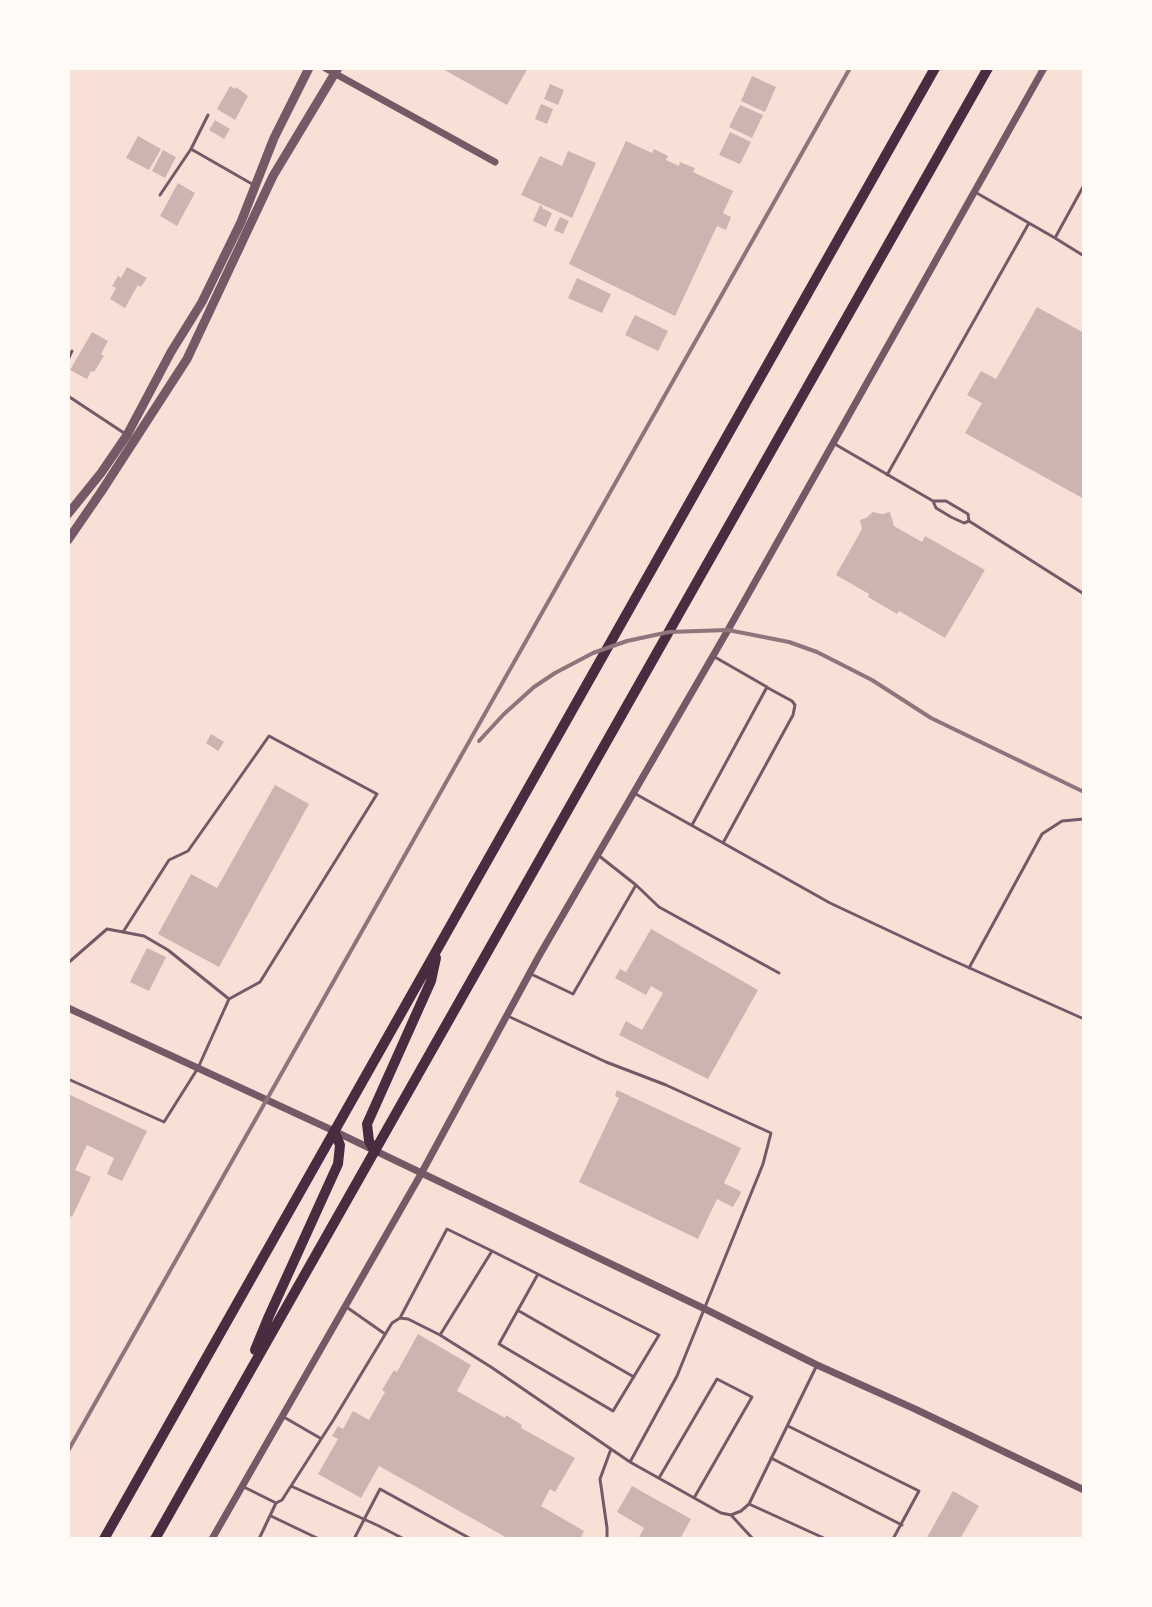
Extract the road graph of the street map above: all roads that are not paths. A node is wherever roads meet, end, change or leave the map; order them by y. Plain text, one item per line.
1 (309, 68) edge
2 (325, 68) edge
3 (935, 68) edge
4 (988, 68) edge
5 (1044, 68) edge
6 (336, 71) edge
7 (208, 115) dead end
8 (191, 149) junction
9 (495, 162) dead end
10 (1084, 185) edge
11 (255, 186) junction
12 (974, 191) junction
13 (265, 192) junction
14 (160, 195) dead end
15 (1029, 223) junction
16 (1055, 238) junction
17 (1084, 256) edge
18 (72, 351) dead end
19 (68, 360) edge
20 (68, 396) edge
21 (131, 437) junction
22 (833, 443) junction
23 (887, 475) junction
24 (933, 501) junction
25 (68, 514) edge
26 (969, 521) junction
27 (68, 540) edge
28 (1084, 594) edge
29 (713, 656) junction
30 (767, 687) junction
31 (634, 793) junction
32 (1084, 819) edge
33 (692, 825) junction
34 (723, 843) junction
35 (598, 855) junction
36 (636, 885) junction
37 (123, 932) junction
38 (437, 948) junction
39 (68, 963) edge
40 (969, 968) junction
41 (779, 973) dead end
42 (530, 974) junction
43 (229, 999) junction
44 (68, 1008) edge
45 (507, 1016) junction
46 (1084, 1019) edge
47 (198, 1068) junction
48 (68, 1079) edge
49 (334, 1131) junction
50 (375, 1152) junction
51 (421, 1174) junction
52 (492, 1251) junction
53 (538, 1274) junction
54 (345, 1306) junction
55 (705, 1309) junction
56 (518, 1310) junction
57 (400, 1318) junction
58 (385, 1334) junction
59 (440, 1335) junction
60 (817, 1365) junction
61 (634, 1377) junction
62 (244, 1380) junction
63 (282, 1416) junction
64 (787, 1426) junction
65 (321, 1439) junction
66 (611, 1449) junction
67 (771, 1458) junction
68 (630, 1462) junction
69 (659, 1478) junction
70 (242, 1486) junction
71 (291, 1486) junction
72 (1084, 1490) edge
73 (694, 1498) junction
74 (276, 1503) junction
75 (749, 1504) junction
76 (731, 1515) junction
77 (271, 1516) junction
78 (364, 1519) junction
79 (902, 1525) junction
80 (216, 1538) edge
81 (104, 1539) edge
82 (155, 1539) edge
83 (259, 1539) edge
84 (319, 1539) edge
85 (354, 1539) edge
86 (404, 1539) edge
87 (471, 1539) edge
88 (607, 1539) edge
89 (753, 1539) edge
90 (826, 1539) edge
91 (893, 1539) edge

1 - 11 street
2 - 6 street
3 - 38 main road
4 - 50 main road
5 - 12 street
6 - 9 street
6 - 13 street
7 - 8 lane
8 - 11 lane
8 - 14 lane
10 - 16 lane
11 - 13 lane
11 - 21 street
12 - 15 lane
12 - 22 street
13 - 21 street
15 - 16 lane
15 - 23 lane
16 - 17 lane
18 - 19 lane
20 - 21 lane
21 - 25 street
21 - 27 street
22 - 23 lane
22 - 29 street
23 - 24 lane
24 - 26 lane
24 - 26 lane
26 - 28 lane
29 - 30 lane
29 - 31 street
30 - 33 lane
30 - 34 lane
31 - 33 lane
31 - 35 street
32 - 40 lane
33 - 34 lane
34 - 40 lane
35 - 36 lane
35 - 42 street
36 - 41 lane
36 - 42 lane
37 - 39 lane
37 - 43 lane
37 - 43 lane
38 - 49 main road
38 - 50 main road
40 - 46 lane
42 - 45 street
43 - 47 lane
44 - 47 street
45 - 51 street
45 - 55 lane
47 - 48 lane
47 - 49 street
49 - 50 street
49 - 62 main road
49 - 81 main road
50 - 51 street
50 - 62 main road
51 - 54 street
51 - 55 street
52 - 53 lane
52 - 57 lane
52 - 59 lane
53 - 56 lane
53 - 61 lane
54 - 58 lane
54 - 63 street
55 - 60 street
55 - 68 lane
56 - 61 lane
56 - 61 lane
57 - 58 lane
57 - 59 lane
58 - 65 lane
59 - 66 lane
60 - 64 lane
60 - 72 street
62 - 82 main road
63 - 65 lane
63 - 70 street
64 - 67 lane
64 - 79 lane
65 - 71 lane
66 - 68 lane
66 - 88 lane
67 - 75 lane
67 - 79 lane
68 - 69 lane
69 - 73 lane
69 - 73 lane
70 - 74 lane
70 - 80 street
71 - 74 lane
71 - 78 lane
73 - 76 lane
74 - 77 lane
75 - 76 lane
75 - 90 lane
76 - 89 lane
77 - 83 lane
77 - 84 lane
78 - 85 lane
78 - 86 lane
78 - 87 lane
79 - 91 lane

